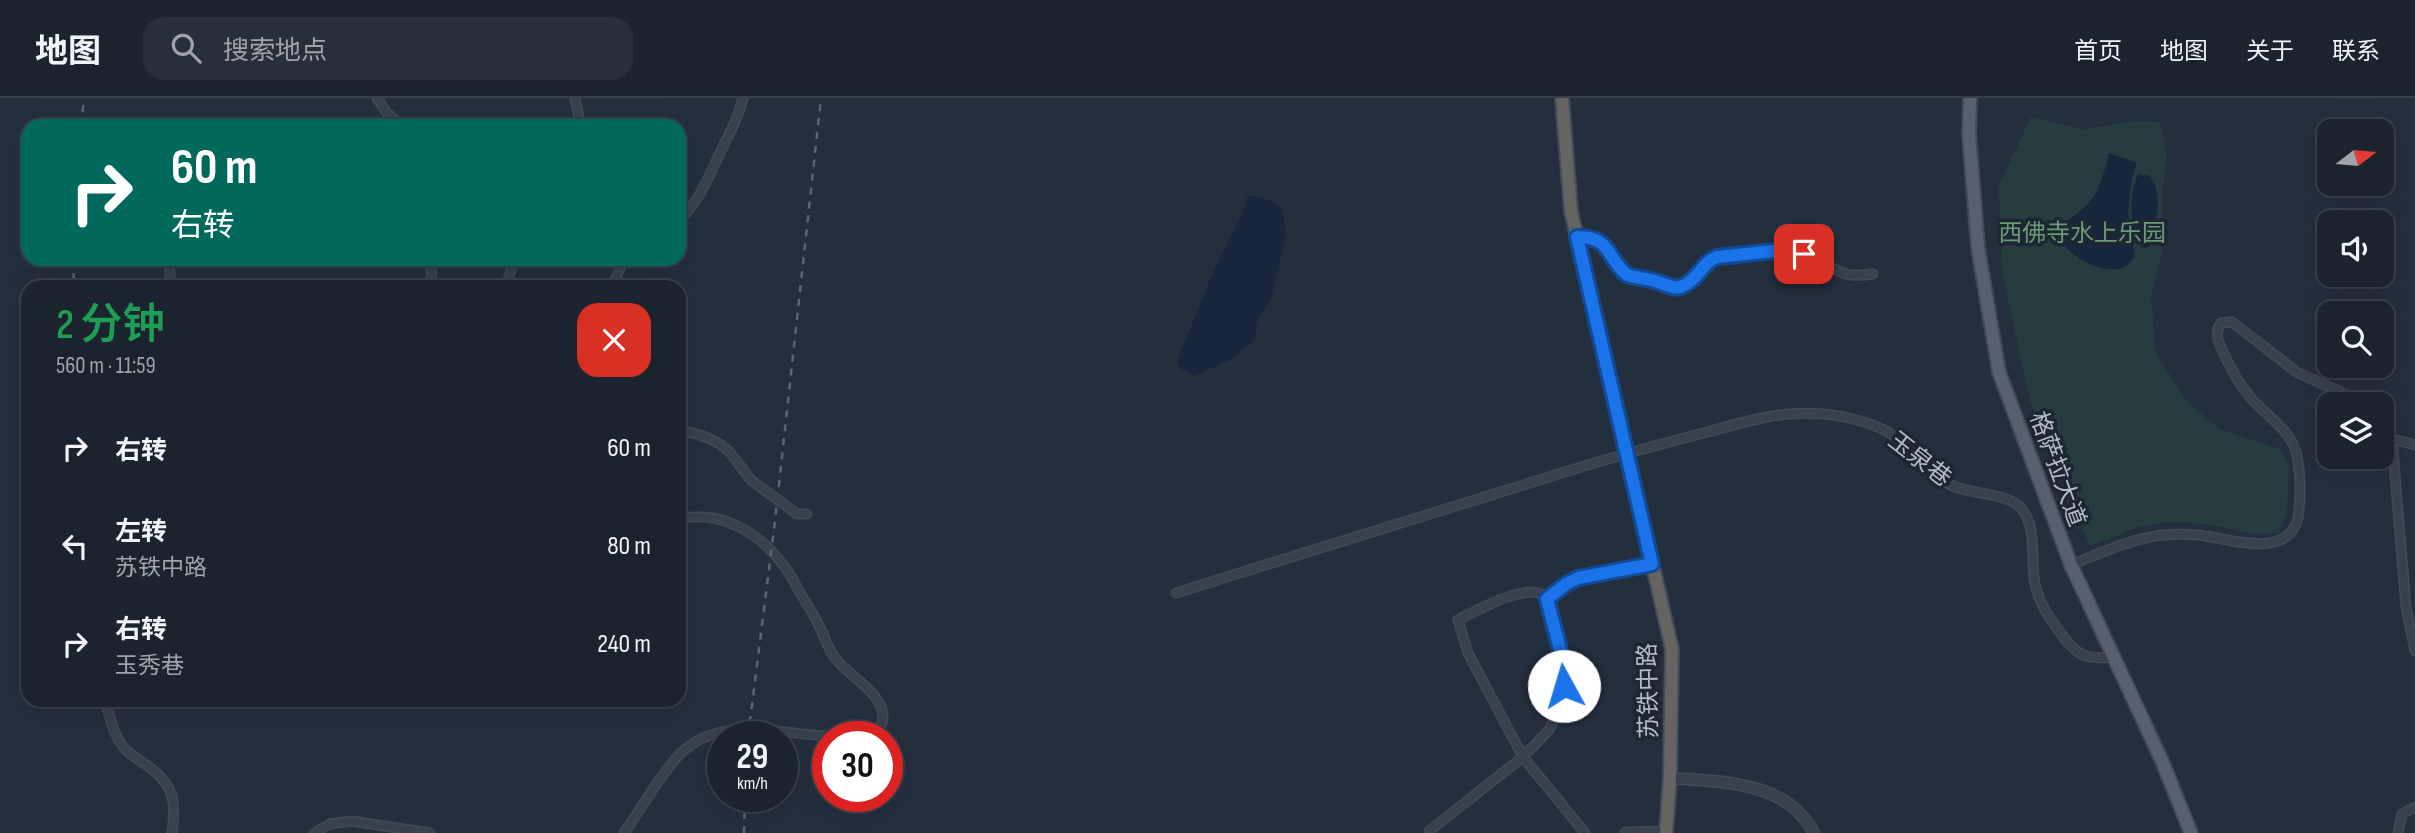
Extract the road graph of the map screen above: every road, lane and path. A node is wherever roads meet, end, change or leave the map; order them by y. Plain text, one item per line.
1 (377, 98) edge
2 (575, 98) edge
3 (743, 98) edge
4 (1562, 98) edge
5 (1970, 98) edge
6 (394, 119) edge
7 (580, 119) edge
8 (686, 211) edge
9 (1577, 237) junction
10 (1873, 274) dead end
11 (2341, 392) edge
12 (686, 433) edge
13 (2394, 440) edge
14 (2415, 445) edge
15 (1626, 453) junction
16 (2394, 457) edge
17 (807, 514) dead end
18 (686, 518) edge
19 (1652, 564) junction
20 (2071, 565) junction
21 (1175, 593) dead end
22 (1547, 599) junction
23 (2411, 607) edge
24 (2415, 650) edge
25 (2113, 657) junction
26 (106, 707) edge
27 (883, 721) edge
28 (812, 735) edge
29 (1523, 757) junction
30 (1670, 778) junction
31 (2415, 807) edge
32 (172, 833) edge
33 (314, 833) edge
34 (429, 833) edge
35 (624, 833) edge
36 (1431, 833) edge
37 (1585, 833) edge
38 (1626, 833) edge
39 (1666, 833) edge
40 (1814, 833) edge
41 (2191, 833) edge
42 (2398, 833) edge

1 - 6 street
2 - 7 street
3 - 8 street
4 - 9 highway, 苏铁中路
5 - 20 main road, 格萨拉大道
9 - 10 street
9 - 15 highway, 苏铁中路
11 - 20 street
12 - 17 street, bridge
13 - 14 street
15 - 19 highway, 苏铁中路
15 - 21 street, 玉泉巷
15 - 25 street, 玉泉巷
16 - 23 street
18 - 27 street
19 - 22 street
19 - 30 highway, 苏铁中路
20 - 25 main road, 格萨拉大道
22 - 29 street
22 - 29 street
23 - 24 street
25 - 41 main road, 格萨拉大道
26 - 32 street
28 - 35 street
29 - 36 street
29 - 37 street
30 - 39 highway, 苏铁中路
30 - 40 street
31 - 42 street
33 - 34 street
38 - 39 street

